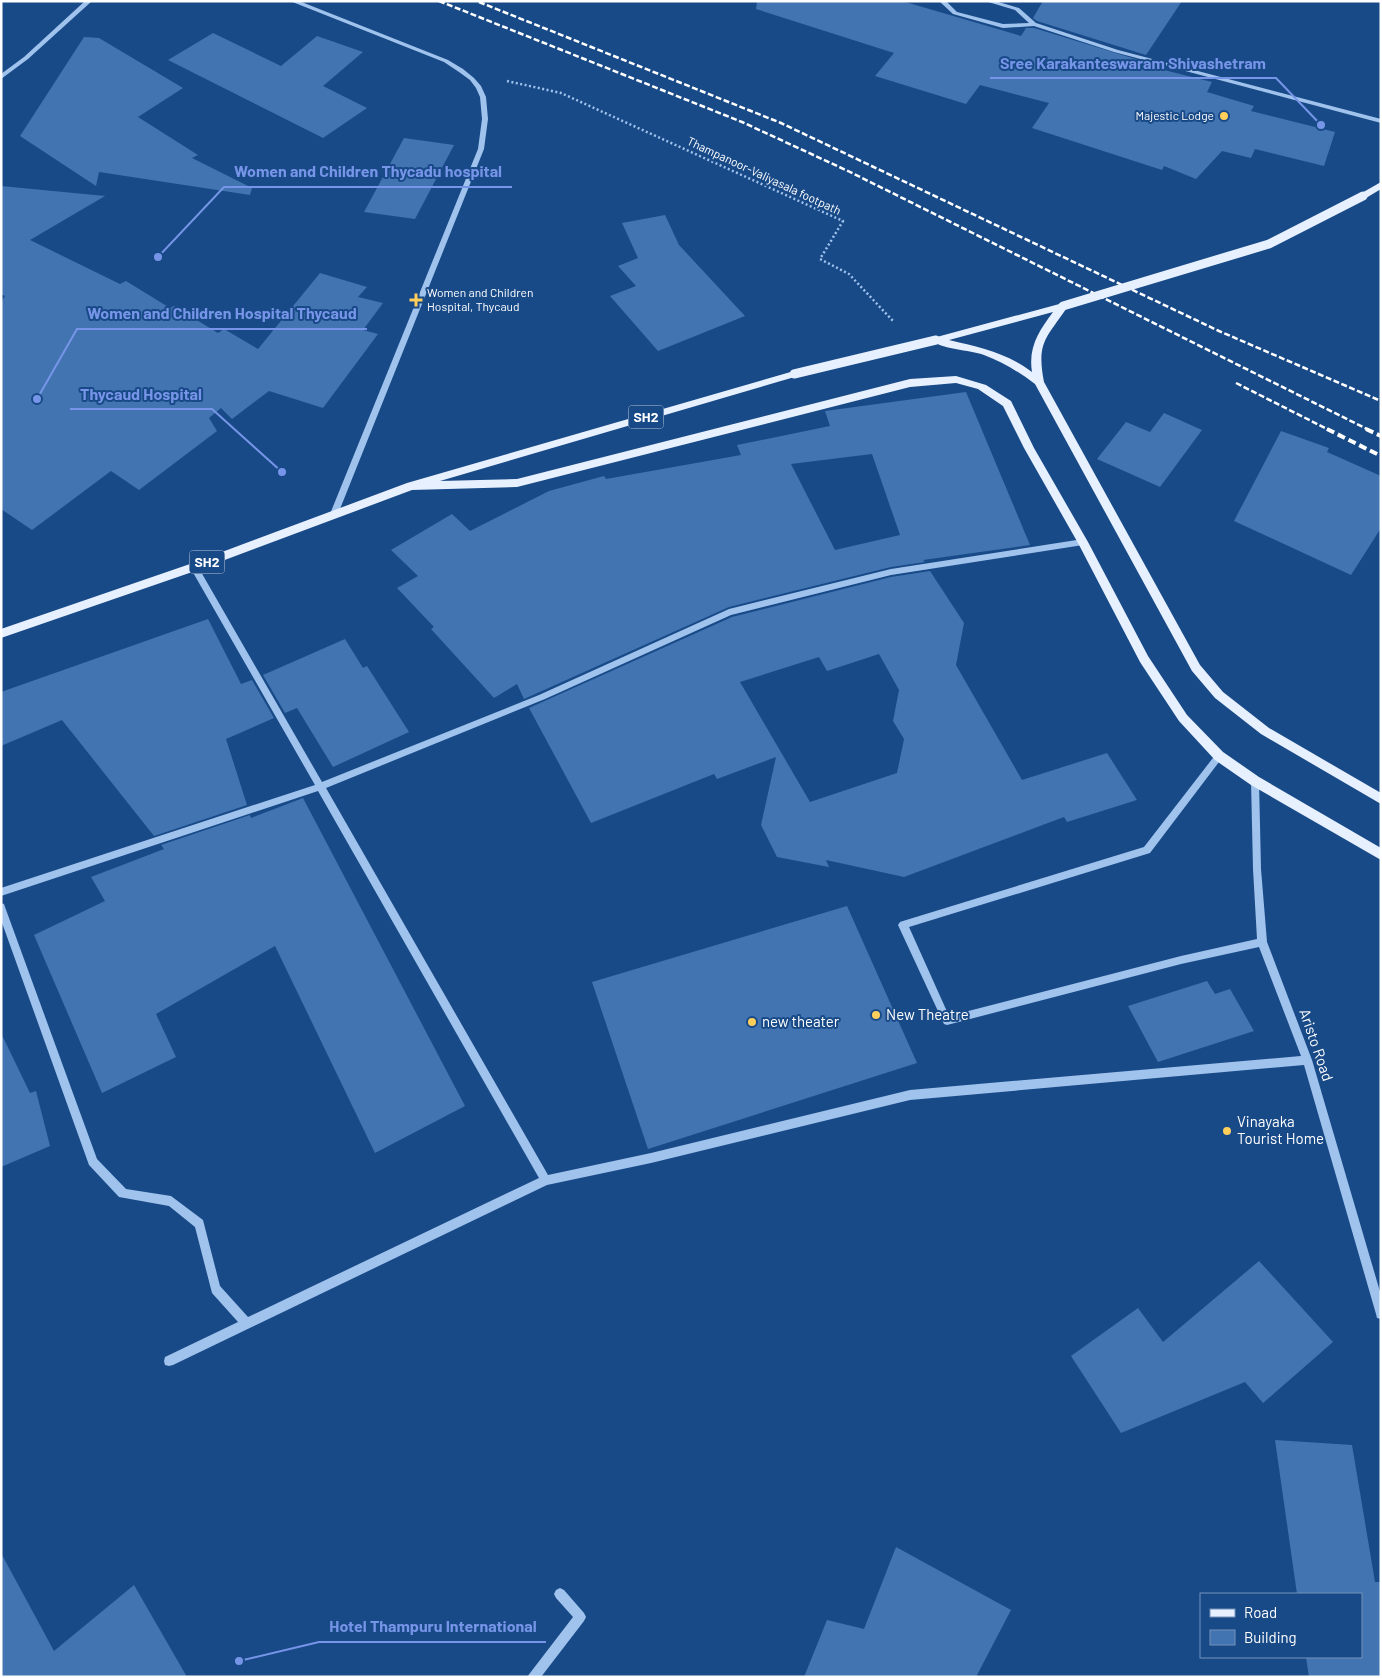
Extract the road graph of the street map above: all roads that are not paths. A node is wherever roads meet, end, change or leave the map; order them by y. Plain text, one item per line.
1 (88, 1) edge
2 (293, 1) edge
3 (942, 1) edge
4 (988, 1) edge
5 (1023, 1) edge
6 (1017, 9) junction
7 (1034, 24) junction
8 (1, 77) edge
9 (1381, 121) edge
10 (1381, 185) edge
11 (1063, 306) junction
12 (936, 340) junction
13 (1039, 382) junction
14 (411, 486) junction
15 (334, 514) junction
16 (1083, 542) junction
17 (194, 567) junction
18 (1, 634) edge
19 (1220, 756) junction
20 (1255, 781) junction
21 (320, 787) junction
22 (1381, 799) edge
23 (1381, 855) edge
24 (1, 892) edge
25 (1, 907) edge
26 (1262, 942) junction
27 (1307, 1060) junction
28 (546, 1180) junction
29 (1381, 1314) edge
30 (246, 1323) junction
31 (169, 1361) dead end
32 (560, 1594) dead end
33 (533, 1677) edge

1 - 8 street
2 - 15 street
3 - 7 street
4 - 6 street
5 - 6 street
6 - 7 street
7 - 9 street
10 - 11 main road, bridge
11 - 12 main road, SH2
11 - 13 main road
12 - 13 main road
12 - 14 main road, SH2, bridge
13 - 22 main road
14 - 15 main road, SH2
14 - 16 main road
15 - 17 main road, SH2
16 - 19 main road
16 - 21 street
17 - 18 main road, SH2
17 - 21 street
19 - 20 main road
19 - 26 street
20 - 23 main road
20 - 26 street, Aristo Road
21 - 24 street
21 - 28 street
25 - 30 street
26 - 27 street, Aristo Road
27 - 28 street
27 - 29 street, Aristo Road
28 - 30 street
30 - 31 street
32 - 33 street

